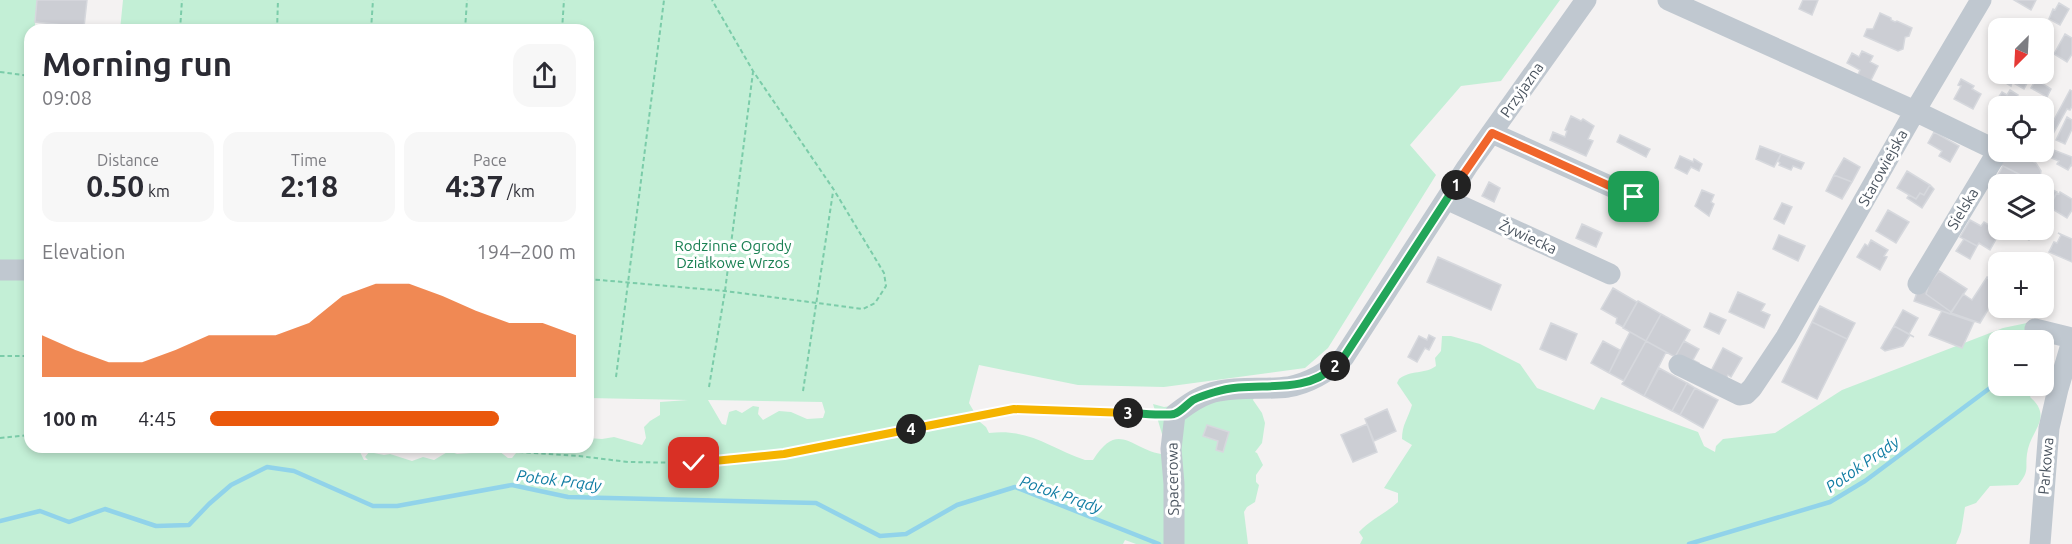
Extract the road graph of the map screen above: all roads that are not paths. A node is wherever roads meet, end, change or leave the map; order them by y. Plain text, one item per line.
1 (1586, 0) edge
2 (1668, 0) edge
3 (1981, 0) edge
4 (1915, 111) junction
5 (1492, 133) junction
6 (1634, 197) dead end
7 (1446, 199) junction
8 (0, 270) edge
9 (24, 270) edge
10 (1610, 274) dead end
11 (1918, 284) dead end
12 (2035, 328) dead end
13 (2072, 340) edge
14 (1679, 364) dead end
15 (1174, 414) joint
16 (1174, 544) edge
17 (2040, 544) edge

1 - 5 street, Przyjazna
2 - 4 street
3 - 4 street, Starowiejska
4 - 11 street, Sielska
4 - 14 street, Starowiejska
5 - 6 street
5 - 7 street, Przyjazna
7 - 10 street, Żywiecka
7 - 15 street, Przyjazna
8 - 9 street
12 - 13 street
13 - 17 street, Parkowa
15 - 16 street, Spacerowa

